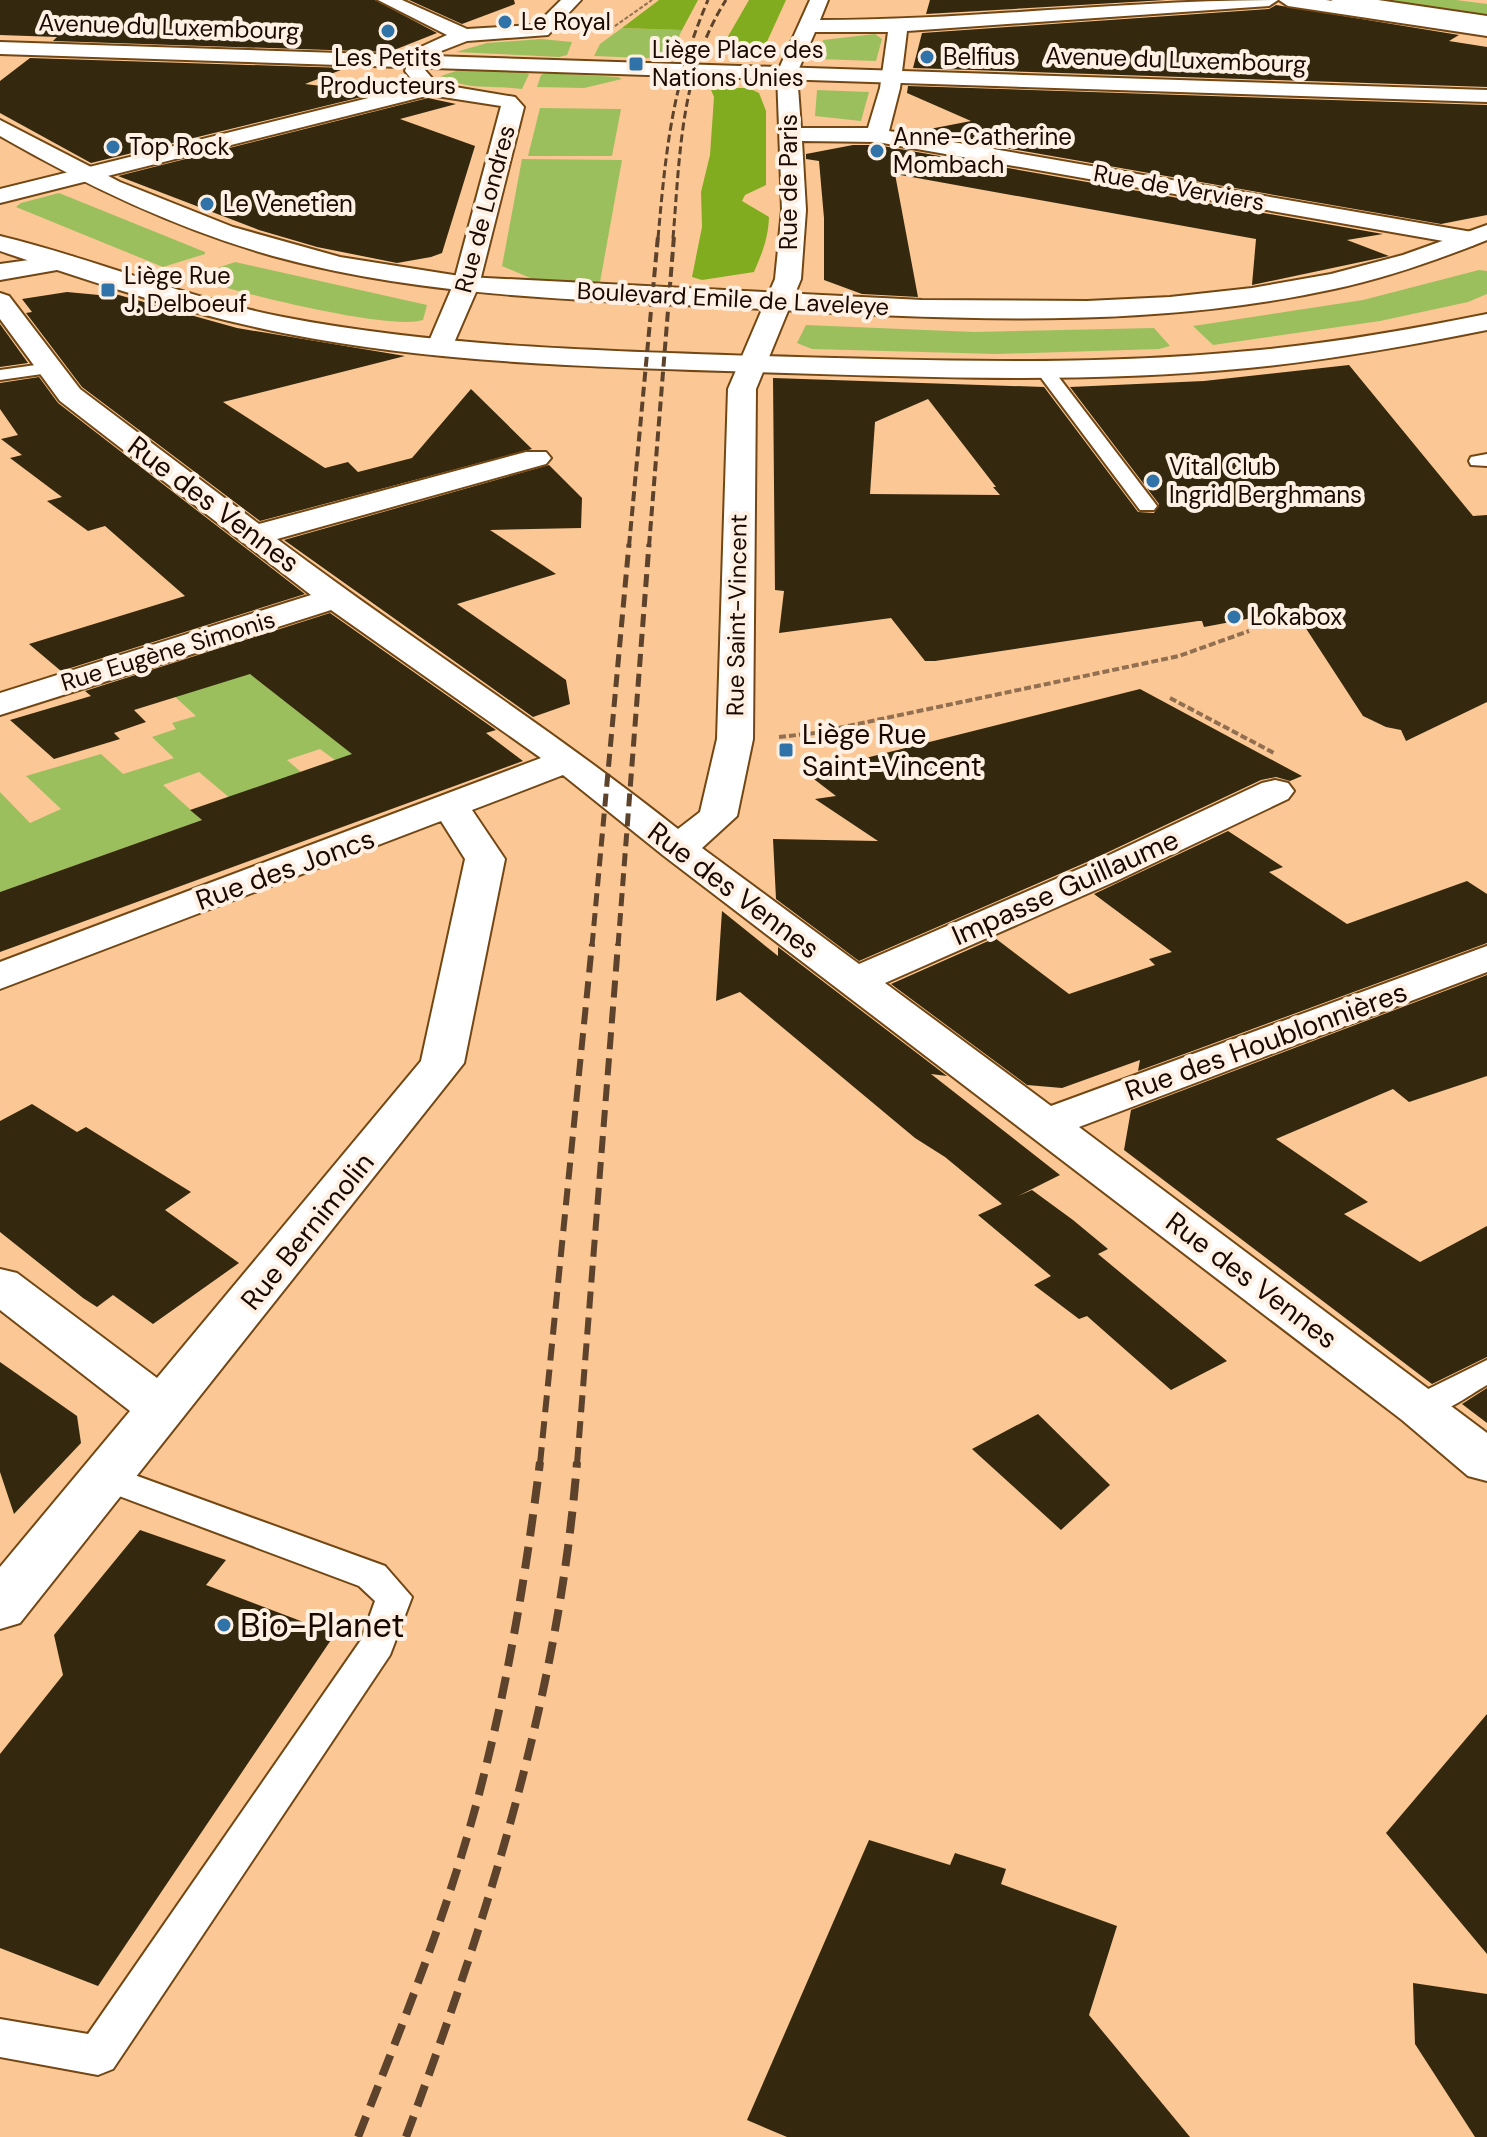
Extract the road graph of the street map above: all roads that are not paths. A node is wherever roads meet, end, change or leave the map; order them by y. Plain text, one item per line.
1 (387, 0) edge
2 (572, 0) edge
3 (819, 0) edge
4 (1269, 0) edge
5 (1288, 0) edge
6 (1340, 0) edge
7 (1203, 2) edge
8 (1487, 22) edge
9 (807, 26) junction
10 (894, 26) junction
11 (1487, 30) edge
12 (464, 35) junction
13 (0, 48) edge
14 (418, 61) junction
15 (787, 73) junction
16 (892, 76) junction
17 (430, 89) junction
18 (1487, 96) edge
19 (0, 127) edge
20 (791, 134) junction
21 (877, 135) junction
22 (86, 175) junction
23 (0, 196) edge
24 (1480, 236) edge
25 (0, 243) edge
26 (65, 262) junction
27 (0, 272) edge
28 (466, 285) junction
29 (0, 301) edge
30 (781, 302) junction
31 (1487, 322) edge
32 (440, 346) junction
33 (753, 363) junction
34 (50, 368) junction
35 (1045, 371) junction
36 (0, 375) edge
37 (536, 458) dead end
38 (1147, 506) dead end
39 (255, 535) junction
40 (335, 598) junction
41 (0, 704) edge
42 (568, 760) junction
43 (1275, 791) road end
44 (451, 807) junction
45 (678, 848) junction
46 (1487, 958) edge
47 (0, 976) edge
48 (854, 981) junction
49 (1045, 1124) junction
50 (0, 1285) edge
51 (1487, 1371) edge
52 (1420, 1407) junction
53 (163, 1410) junction
54 (1487, 1462) edge
55 (107, 1478) junction
56 (6, 1590) edge
57 (0, 2038) edge

1 - 12 street
2 - 12 street
3 - 9 street, Rue de Paris
4 - 7 street
5 - 11 street
6 - 8 street
7 - 10 street
9 - 10 street
9 - 15 street, Rue de Paris
10 - 16 street
12 - 14 street
13 - 14 street, Avenue du Luxembourg
14 - 15 street, Avenue du Luxembourg
14 - 17 street
15 - 16 street, Avenue du Luxembourg
15 - 20 street, Rue de Paris
16 - 18 street, Avenue du Luxembourg
16 - 21 street
17 - 22 street
17 - 28 street, Rue de Londres
19 - 22 street, Boulevard Emile de Laveleye
20 - 21 street, Rue de Verviers
20 - 30 street, Rue de Paris
21 - 24 street, Rue de Verviers
22 - 23 street
22 - 28 street, Boulevard Emile de Laveleye
24 - 30 street, Boulevard Emile de Laveleye
25 - 26 street
26 - 27 street
26 - 32 street
28 - 30 street, Boulevard Emile de Laveleye
28 - 32 street, Rue de Londres
29 - 34 street, Rue des Vennes
30 - 33 street, Rue de Paris
31 - 35 street
32 - 33 street
33 - 35 street
33 - 45 street, Rue Saint-Vincent
34 - 36 lane
34 - 39 street, Rue des Vennes
35 - 38 lane
37 - 39 street
39 - 40 street, Rue des Vennes
40 - 41 street, Rue Eugène Simonis
40 - 42 street, Rue des Vennes
42 - 44 street, Rue des Joncs
42 - 45 street, Rue des Vennes
43 - 48 street, Impasse Guillaume
44 - 47 street, Rue des Joncs
44 - 53 street, Rue Bernimolin
45 - 48 street, Rue des Vennes
46 - 49 street, Rue des Houblonnières
48 - 49 street, Rue des Vennes
49 - 52 street, Rue des Vennes
50 - 53 street
51 - 52 lane
52 - 54 street, Rue des Vennes
53 - 55 street, Rue Bernimolin
55 - 56 street, Rue Bernimolin
55 - 57 lane

